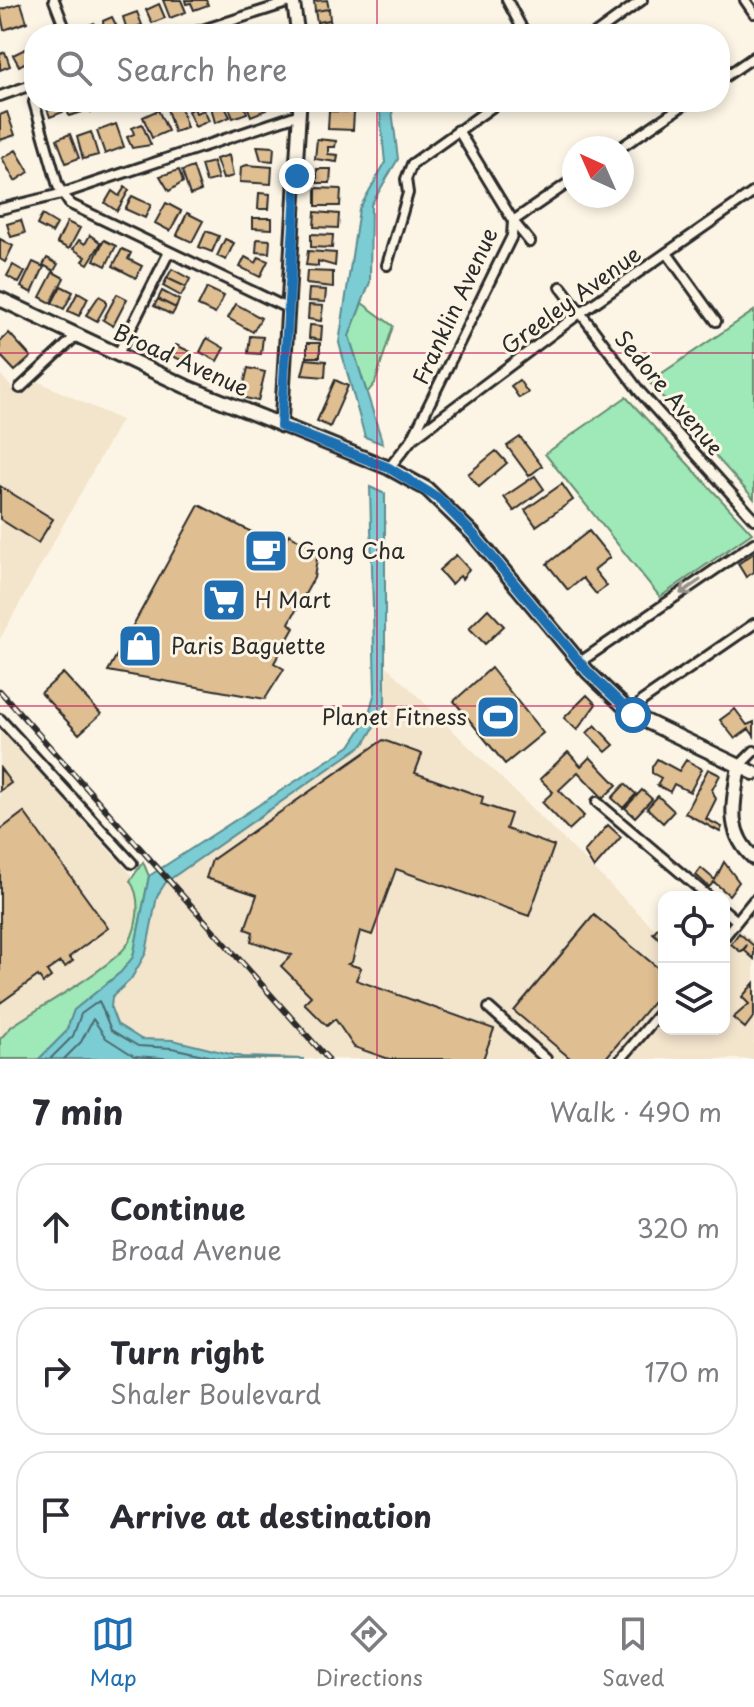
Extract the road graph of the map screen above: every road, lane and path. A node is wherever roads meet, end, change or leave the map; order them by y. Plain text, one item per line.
1 (54, 0) edge
2 (293, 0) edge
3 (507, 0) edge
4 (642, 0) edge
5 (745, 0) edge
6 (754, 13) edge
7 (63, 24) edge
8 (220, 24) edge
9 (297, 24) edge
10 (520, 24) edge
11 (609, 24) edge
12 (754, 57) edge
13 (730, 73) edge
14 (24, 87) edge
15 (0, 96) edge
16 (37, 112) edge
17 (289, 112) edge
18 (300, 112) edge
19 (484, 112) edge
20 (673, 112) edge
21 (458, 130) junction
22 (634, 139) edge
23 (562, 187) edge
24 (61, 194) junction
25 (753, 194) edge
26 (0, 209) edge
27 (513, 221) junction
28 (530, 242) dead end
29 (169, 252) junction
30 (667, 253) junction
31 (387, 265) dead end
32 (561, 287) dead end
33 (0, 299) edge
34 (287, 308) junction
35 (580, 313) junction
36 (716, 321) dead end
37 (76, 336) junction
38 (118, 354) junction
39 (20, 388) dead end
40 (281, 426) junction
41 (412, 439) junction
42 (389, 468) junction
43 (754, 519) edge
44 (754, 543) edge
45 (754, 624) edge
46 (580, 662) junction
47 (633, 715) junction
48 (0, 719) edge
49 (754, 751) edge
50 (739, 766) junction
51 (754, 773) edge
52 (597, 802) dead end
53 (754, 858) edge
54 (132, 863) dead end
55 (702, 891) edge
56 (754, 900) edge
57 (730, 915) edge
58 (737, 921) junction
59 (730, 930) edge
60 (489, 1008) dead end
61 (658, 1015) edge
62 (546, 1059) edge
63 (621, 1059) edge

1 - 7 street
2 - 8 street
2 - 9 street
3 - 10 street
4 - 11 street
5 - 6 street
12 - 13 street
14 - 15 street
16 - 24 street
17 - 24 street
18 - 34 street
19 - 21 street
20 - 22 street
21 - 27 street
21 - 31 street
23 - 27 street, Franklin Avenue
24 - 26 street
24 - 29 street
25 - 30 street, Greeley Avenue
27 - 28 street
27 - 41 street, Franklin Avenue
29 - 34 street
29 - 38 street
30 - 35 street, Greeley Avenue
30 - 36 street
32 - 35 street, Sedore Avenue
33 - 37 main road, Broad Avenue
34 - 40 street
35 - 41 street, Greeley Avenue
35 - 43 street, Sedore Avenue
37 - 38 main road, Broad Avenue
37 - 39 street
38 - 40 main road, Broad Avenue
40 - 42 main road, Broad Avenue
41 - 42 street, Franklin Avenue
42 - 46 main road, Broad Avenue
44 -> 46 street
45 - 47 street
46 - 47 main road, Broad Avenue
47 - 50 main road, Broad Avenue
48 - 54 street
49 - 50 street
50 - 51 main road, Broad Avenue
50 - 53 main road
52 - 55 street
56 - 58 street
57 - 58 street
58 - 59 street
60 - 62 street
61 - 63 street

